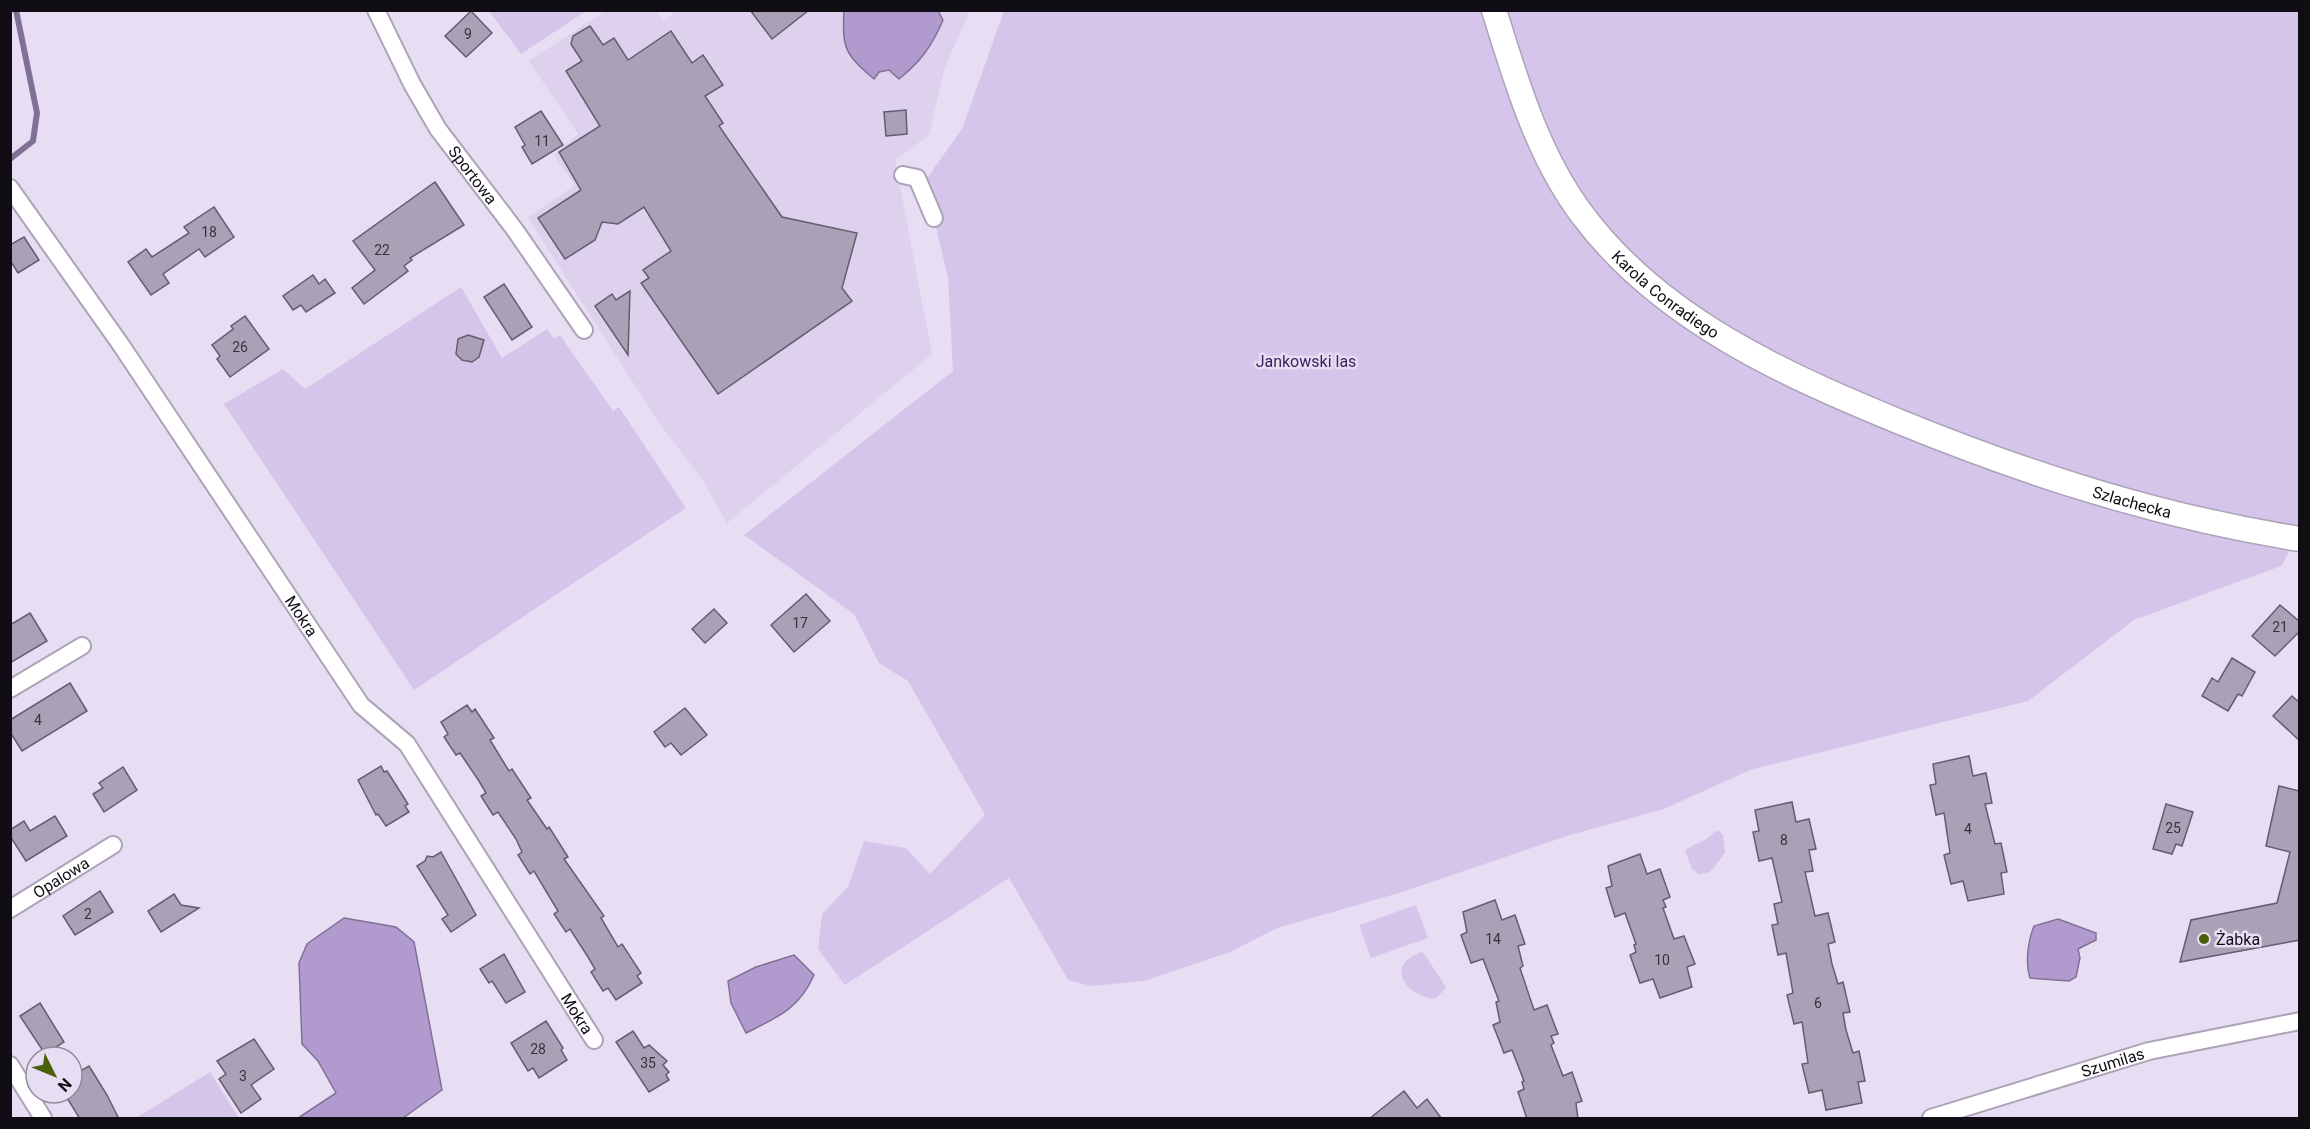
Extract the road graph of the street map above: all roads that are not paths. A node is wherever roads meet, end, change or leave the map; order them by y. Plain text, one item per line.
1 (376, 10) edge
2 (1494, 10) edge
3 (903, 175) dead end
4 (10, 188) edge
5 (934, 218) dead end
6 (584, 330) dead end
7 (1967, 450) joint
8 (2300, 539) edge
9 (82, 646) dead end
10 (10, 689) edge
11 (113, 845) dead end
12 (10, 909) edge
13 (2300, 1021) edge
14 (594, 1040) dead end
15 (10, 1065) edge
16 (43, 1119) edge
17 (1931, 1119) edge

1 - 6 street, Sportowa
2 - 7 street, Karola Conradiego
3 - 5 street
4 - 14 street, Mokra
7 - 8 street, Szlachecka
9 - 10 street
11 - 12 street, Opalowa
13 - 17 street, Szumilas
15 - 16 street

